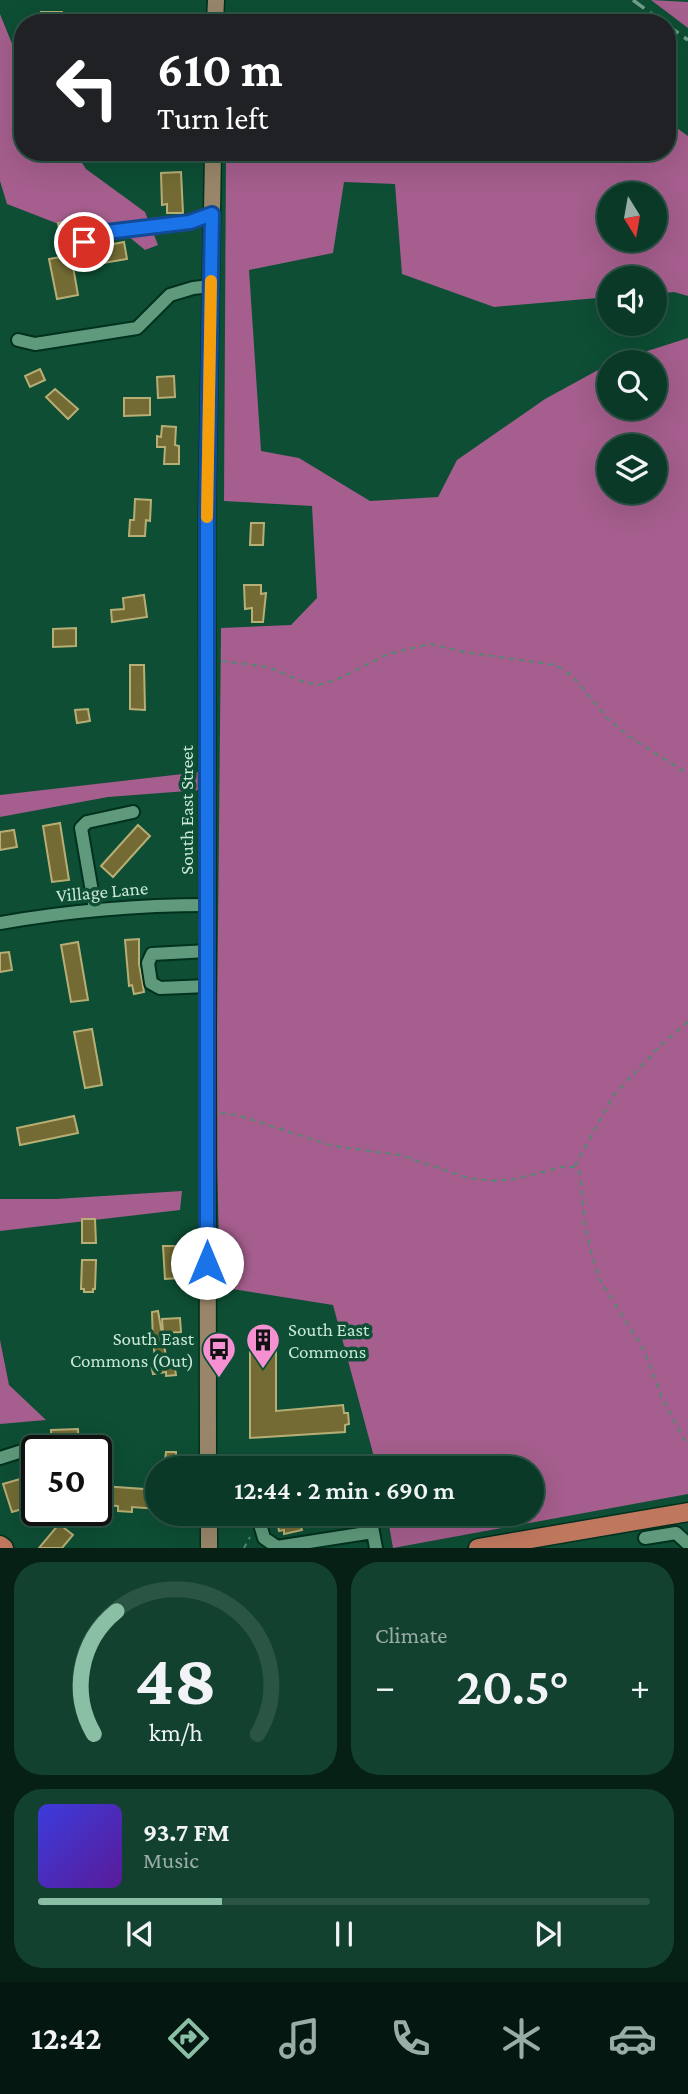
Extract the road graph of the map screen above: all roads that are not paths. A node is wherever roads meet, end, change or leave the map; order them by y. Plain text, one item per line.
1 (213, 161) edge
2 (212, 214) junction
3 (84, 242) dead end
4 (211, 286) junction
5 (18, 340) dead end
6 (133, 812) dead end
7 (208, 905) junction
8 (94, 909) junction
9 (0, 923) edge
10 (208, 951) junction
11 (208, 986) junction
12 (21, 1451) edge
13 (208, 1456) edge
14 (0, 1458) edge
15 (688, 1512) edge
16 (640, 1520) junction
17 (209, 1526) edge
18 (260, 1526) edge
19 (372, 1526) edge
20 (373, 1532) junction
21 (646, 1543) edge
22 (688, 1544) edge
23 (209, 1548) edge
24 (376, 1548) edge
25 (478, 1548) edge

1 - 2 main road, South East Street
2 - 3 lane
2 - 4 main road, South East Street
4 - 5 lane
4 - 7 main road, South East Street
6 - 8 lane
7 - 8 lane, Village Lane
7 - 10 main road, South East Street
8 - 9 lane, Village Lane
10 - 11 main road, South East Street
10 - 11 lane
11 - 13 main road, South East Street
12 - 14 lane
15 - 16 highway
16 - 21 lane
16 - 25 highway
17 - 23 main road
18 - 20 lane
19 - 20 lane
20 - 24 lane
21 - 22 lane

